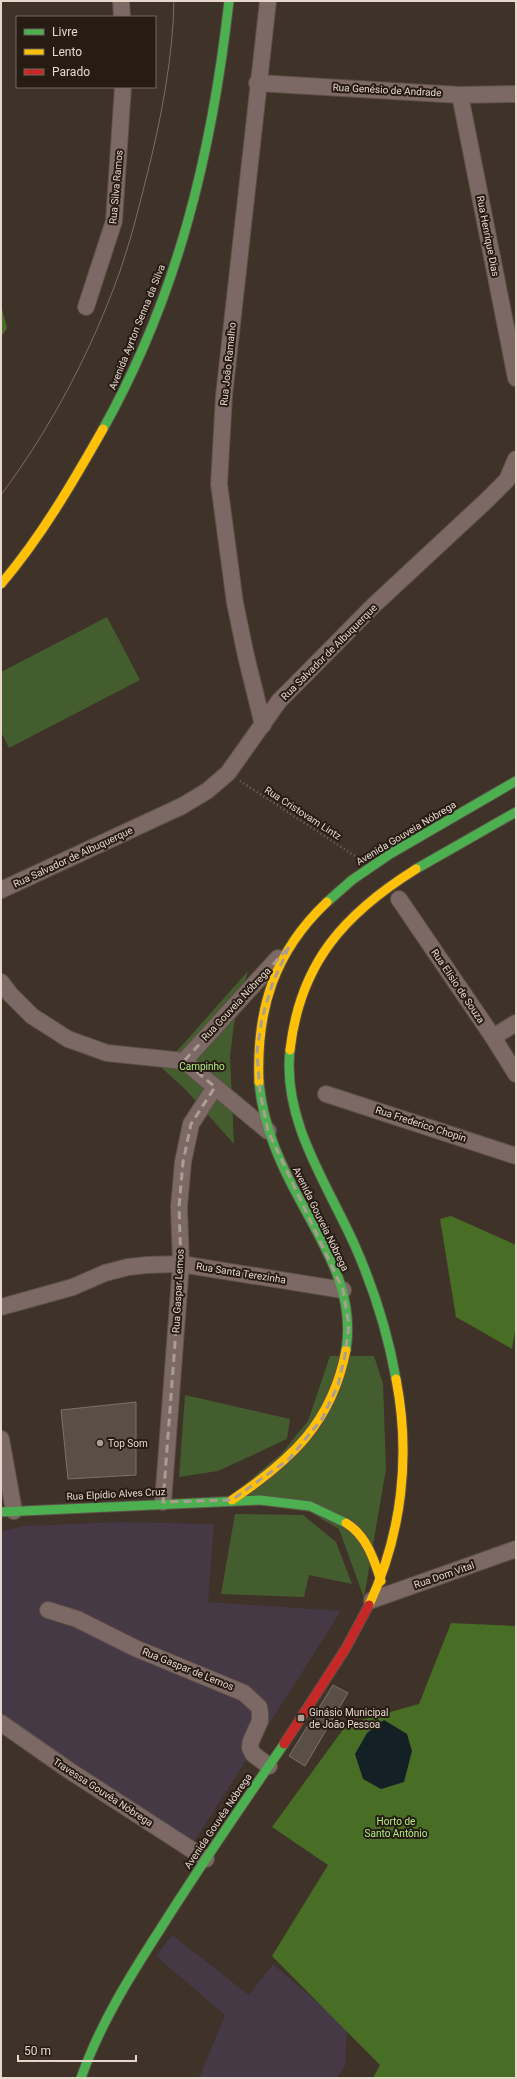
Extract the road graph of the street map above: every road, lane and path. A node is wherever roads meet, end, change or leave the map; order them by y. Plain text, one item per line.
1 (121, 1) edge
2 (229, 1) edge
3 (268, 1) edge
4 (122, 16) edge
5 (257, 83) junction
6 (123, 88) edge
7 (516, 94) edge
8 (460, 95) junction
9 (86, 307) dead end
10 (516, 378) edge
11 (516, 458) edge
12 (1, 584) edge
13 (263, 725) junction
14 (228, 773) junction
15 (516, 781) edge
16 (516, 812) edge
17 (369, 866) junction
18 (1, 890) edge
19 (399, 899) dead end
20 (289, 947) junction
21 (1, 982) edge
22 (516, 1023) edge
23 (493, 1037) junction
24 (184, 1061) junction
25 (516, 1074) edge
26 (215, 1087) junction
27 (326, 1094) dead end
28 (268, 1131) junction
29 (516, 1156) edge
30 (182, 1264) junction
31 (343, 1290) junction
32 (1, 1308) edge
33 (1, 1439) edge
34 (232, 1500) junction
35 (163, 1502) junction
36 (7, 1512) edge
37 (516, 1549) edge
38 (381, 1580) junction
39 (372, 1600) junction
40 (48, 1610) dead end
41 (1, 1724) edge
42 (269, 1766) junction
43 (206, 1859) junction
44 (81, 2078) edge

1 - 4 street
2 - 12 street, Avenida Ayrton Senna da Silva
3 - 5 street, Rua João Ramalho
5 - 8 street, Rua Genésio de Andrade
5 - 13 street, Rua João Ramalho
6 - 9 street, Rua Silva Ramos
7 - 8 street, Rua Genésio de Andrade
8 - 10 street, Rua Henrique Dias
11 - 13 street, Rua Salvador de Albuquerque
13 - 14 street, Rua Salvador de Albuquerque
14 - 17 path, Rua Cristovam Lintz
14 - 18 street, Rua Salvador de Albuquerque
15 - 17 street, Avenida Gouveia Nóbrega
16 - 38 street, Avenida Gouveia Nóbrega
17 - 20 street, Avenida Gouveia Nóbrega
19 - 23 street, Rua Elísio de Souza
20 - 24 street, Rua Gouveia Nóbrega
20 - 28 street, Avenida Gouveia Nóbrega
21 - 24 street
22 - 23 street
23 - 25 street, Rua Elísio de Souza
24 - 26 street
26 - 28 street
26 - 30 street, Rua Gaspar Lemos
27 - 29 street, Rua Frederico Chopin
28 - 31 street, Avenida Gouveia Nóbrega
30 - 31 street, Rua Santa Terezinha
30 - 32 street, Rua Santa Terezinha
30 - 35 street, Rua Gaspar Lemos
31 - 34 street, Avenida Gouveia Nóbrega
33 - 36 street
34 - 35 street, Rua Elpídio Alves Cruz
34 - 38 street
35 - 36 street, Rua Elpídio Alves Cruz
37 - 39 street, Rua Dom Vital
38 - 39 street, Avenida Gouvêa Nóbrega
39 - 42 street, Avenida Gouvêa Nóbrega
40 - 42 street, Rua Gaspar de Lemos
41 - 43 street, Travessa Gouvêa Nóbrega
42 - 43 street, Avenida Gouvêa Nóbrega
43 - 44 street, Avenida Gouvêa Nóbrega

